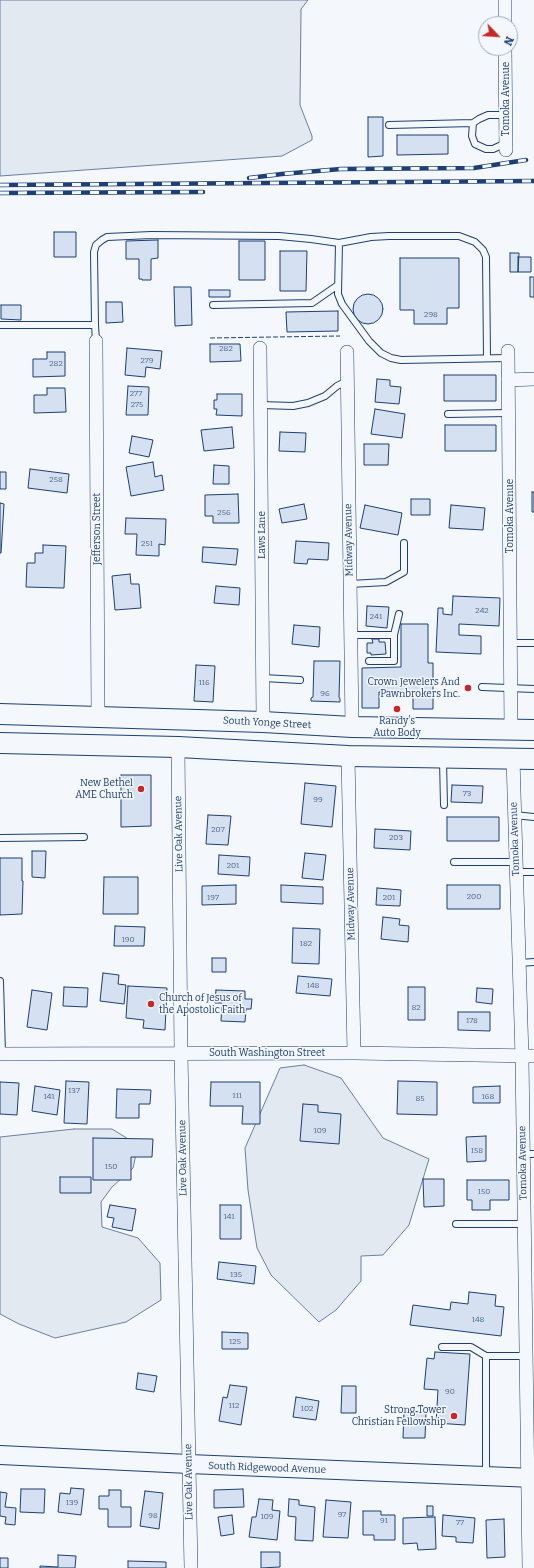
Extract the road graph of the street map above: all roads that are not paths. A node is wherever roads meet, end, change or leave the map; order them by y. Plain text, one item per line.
1 (505, 0) edge
2 (505, 16) edge
3 (505, 56) edge
4 (506, 116) junction
5 (473, 123) junction
6 (389, 125) dead end
7 (506, 146) joint
8 (339, 243) junction
9 (338, 285) junction
10 (213, 305) dead end
11 (0, 325) edge
12 (96, 325) junction
13 (96, 341) joint
14 (260, 348) dead end
15 (347, 352) dead end
16 (508, 355) joint
17 (487, 358) junction
18 (534, 379) edge
19 (508, 380) junction
20 (347, 381) junction
21 (261, 405) junction
22 (448, 414) dead end
23 (509, 414) junction
24 (404, 543) dead end
25 (350, 584) junction
26 (399, 614) dead end
27 (350, 635) junction
28 (394, 635) junction
29 (510, 643) junction
30 (534, 643) edge
31 (369, 661) dead end
32 (263, 678) junction
33 (300, 680) dead end
34 (482, 687) dead end
35 (511, 688) junction
36 (534, 689) edge
37 (0, 714) edge
38 (98, 718) junction
39 (263, 722) junction
40 (352, 727) junction
41 (511, 730) junction
42 (534, 730) edge
43 (0, 743) edge
44 (178, 748) junction
45 (348, 756) junction
46 (390, 756) junction
47 (443, 757) junction
48 (512, 759) junction
49 (534, 759) edge
50 (444, 804) dead end
51 (514, 815) junction
52 (534, 817) edge
53 (84, 837) dead end
54 (0, 838) edge
55 (454, 862) dead end
56 (516, 867) junction
57 (534, 872) edge
58 (534, 962) edge
59 (519, 963) junction
60 (0, 981) edge
61 (181, 1053) junction
62 (354, 1053) junction
63 (1, 1054) edge
64 (528, 1056) edge
65 (529, 1154) edge
66 (456, 1224) dead end
67 (524, 1224) junction
68 (442, 1347) dead end
69 (486, 1356) junction
70 (526, 1356) junction
71 (0, 1455) edge
72 (188, 1464) junction
73 (486, 1476) junction
74 (531, 1478) edge
75 (191, 1568) edge
76 (528, 1568) edge

1 - 2 street
3 - 4 street, Tomoka Avenue
4 - 5 lane
4 - 7 street, Tomoka Avenue
5 - 6 lane
5 - 7 lane
8 - 9 lane
8 - 12 lane
8 - 17 lane
9 - 10 lane
9 - 17 lane
11 - 12 lane
12 - 13 lane
13 - 38 street, Jefferson Street
14 - 21 street, Laws Lane
15 - 20 street, Midway Avenue
16 - 17 lane
16 - 19 street, Tomoka Avenue
18 - 19 street
19 - 23 street, Tomoka Avenue
20 - 21 lane
20 - 25 street, Midway Avenue
21 - 32 street, Laws Lane
22 - 23 lane
23 - 29 street, Tomoka Avenue
24 - 25 lane
25 - 27 street, Midway Avenue
26 - 28 lane
27 - 28 lane
27 - 40 street, Midway Avenue
28 - 31 lane
29 - 30 lane
29 - 35 street, Tomoka Avenue
32 - 33 lane
32 - 39 street, Laws Lane
34 - 35 lane
35 - 36 lane
35 - 41 street, Tomoka Avenue
37 - 38 main road, South Yonge Street
38 - 39 main road, South Yonge Street
39 - 40 main road, South Yonge Street
40 - 41 main road, South Yonge Street
41 - 42 main road, South Yonge Street
41 - 46 main road
43 - 44 main road
44 - 45 main road
44 - 61 street, Live Oak Avenue
45 - 46 main road
45 - 62 street, Midway Avenue
46 - 47 main road
47 - 48 main road
47 - 50 lane
48 - 49 main road
48 - 51 street, Tomoka Avenue
51 - 52 lane
51 - 56 street, Tomoka Avenue
53 - 54 lane
55 - 56 lane
56 - 57 lane
56 - 59 street, Tomoka Avenue
58 - 59 lane
59 - 64 street, Tomoka Avenue
60 - 63 lane
61 - 62 street, South Washington Street
61 - 63 street, South Washington Street
61 - 72 street, Live Oak Avenue
62 - 64 street, South Washington Street
64 - 65 street, Tomoka Avenue
65 - 67 street, Tomoka Avenue
66 - 67 lane
67 - 70 street, Tomoka Avenue
68 - 69 lane
69 - 70 lane
69 - 73 lane
70 - 74 street, Tomoka Avenue
71 - 72 street, South Ridgewood Avenue
72 - 73 street, South Ridgewood Avenue
72 - 75 street, Live Oak Avenue
73 - 74 street, South Ridgewood Avenue
74 - 76 street, Tomoka Avenue

